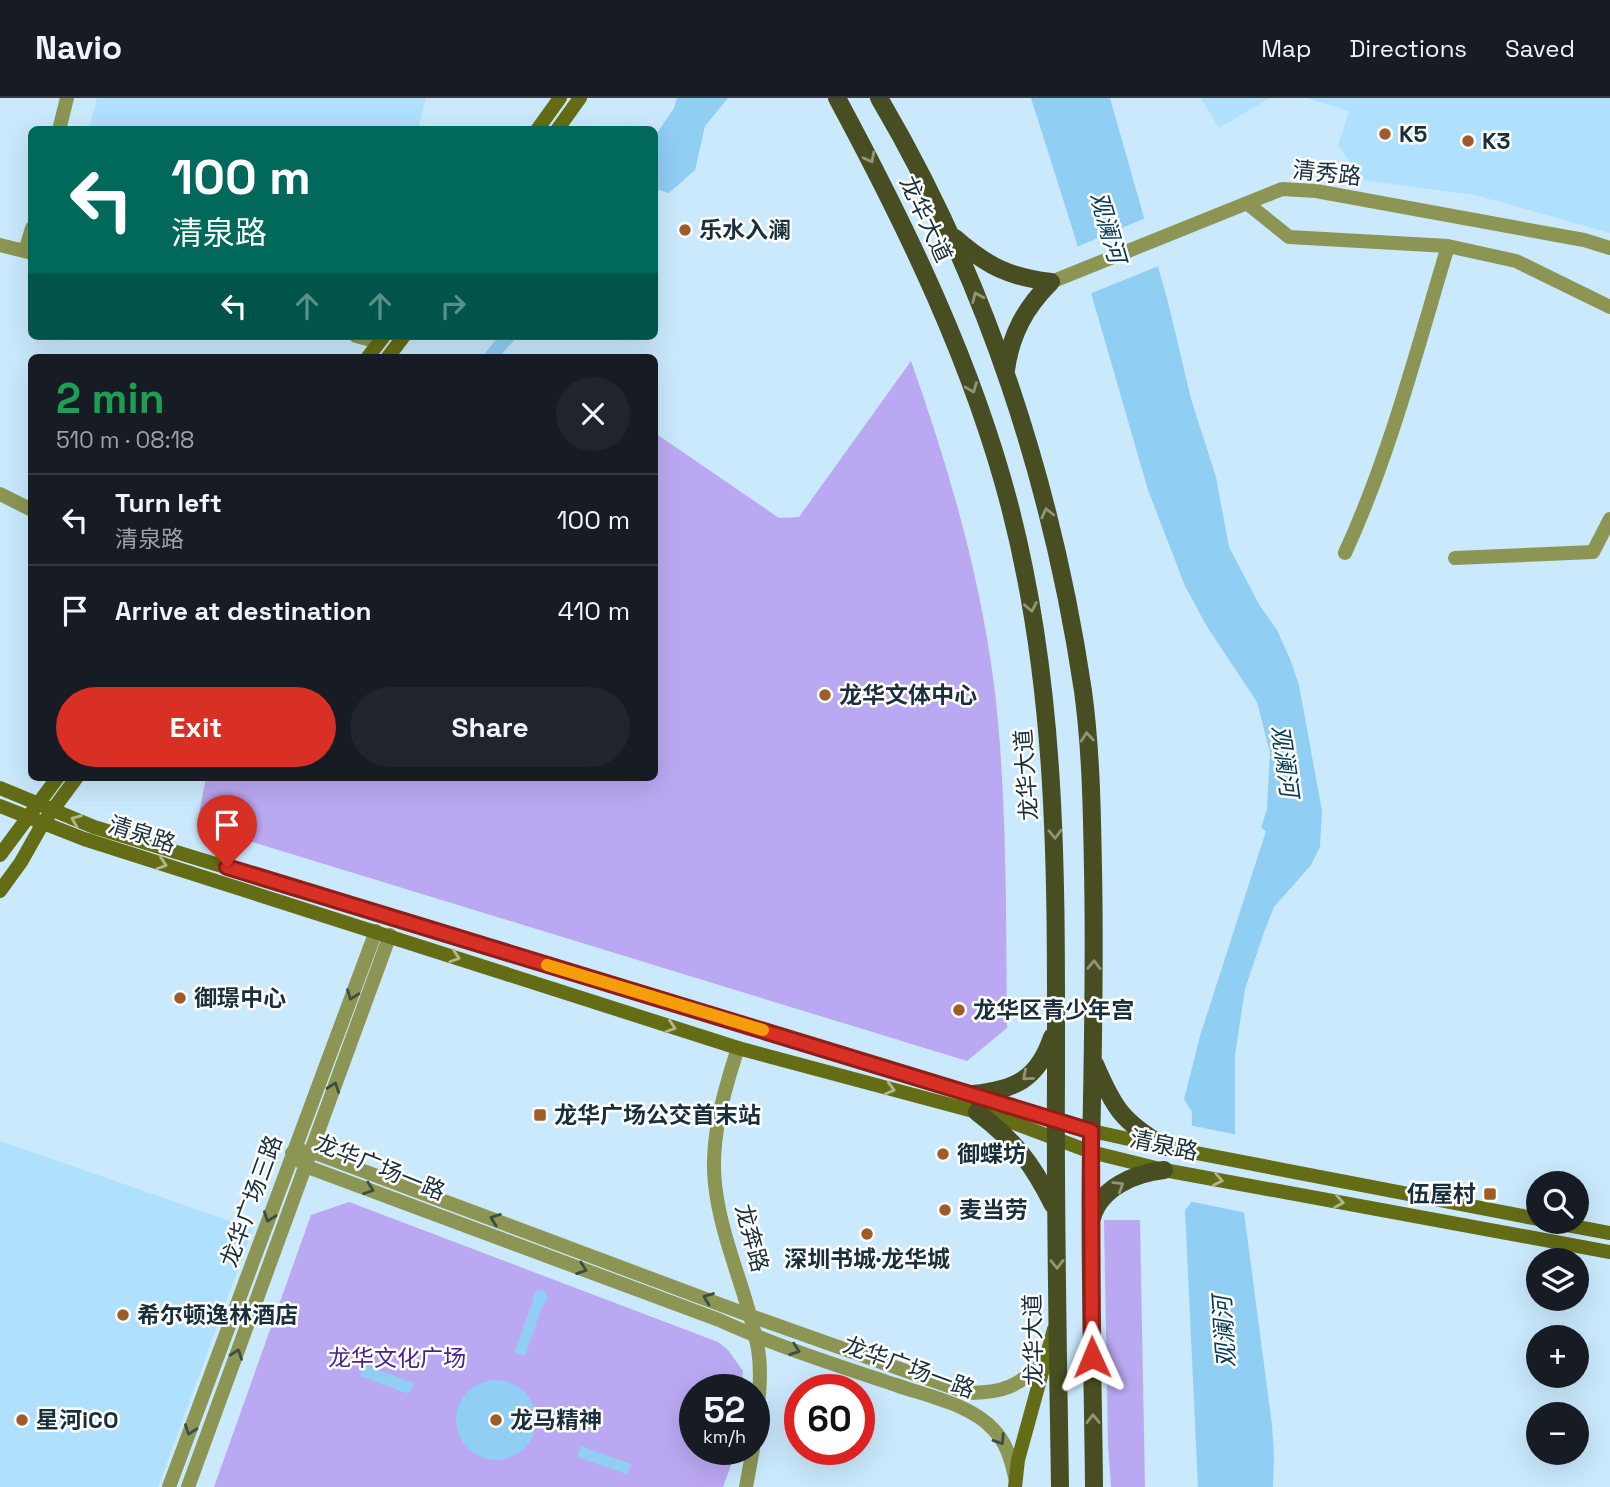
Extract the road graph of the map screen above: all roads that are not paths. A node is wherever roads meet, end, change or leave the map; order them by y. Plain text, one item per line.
1 (67, 98) edge
2 (560, 98) edge
3 (580, 98) edge
4 (838, 98) edge
5 (879, 98) edge
6 (59, 126) edge
7 (540, 126) edge
8 (559, 126) edge
9 (1248, 204) junction
10 (952, 235) junction
11 (0, 245) edge
12 (1448, 246) junction
13 (1610, 248) edge
14 (28, 252) edge
15 (1051, 282) junction
16 (1610, 307) edge
17 (381, 340) edge
18 (401, 340) edge
19 (370, 354) edge
20 (390, 354) edge
21 (1005, 373) junction
22 (0, 494) edge
23 (28, 508) edge
24 (1610, 519) edge
25 (1345, 553) dead end
26 (1455, 558) dead end
27 (55, 781) edge
28 (74, 781) edge
29 (0, 788) edge
30 (38, 804) junction
31 (0, 806) edge
32 (52, 810) junction
33 (28, 817) junction
34 (43, 823) junction
35 (0, 855) edge
36 (0, 891) edge
37 (383, 933) junction
38 (1056, 1027) junction
39 (738, 1048) junction
40 (1093, 1057) junction
41 (975, 1103) junction
42 (1056, 1118) junction
43 (1091, 1131) junction
44 (1056, 1140) junction
45 (1165, 1147) junction
46 (310, 1151) junction
47 (1091, 1152) junction
48 (292, 1153) junction
49 (305, 1166) junction
50 (1164, 1170) junction
51 (1056, 1211) junction
52 (1526, 1217) edge
53 (1091, 1222) junction
54 (1589, 1229) edge
55 (1610, 1233) edge
56 (1610, 1252) edge
57 (751, 1316) junction
58 (1058, 1317) junction
59 (755, 1336) junction
60 (1044, 1362) junction
61 (760, 1374) edge
62 (750, 1465) edge
63 (1094, 1466) junction
64 (1015, 1483) edge
65 (169, 1487) edge
66 (188, 1487) edge
67 (746, 1487) edge
68 (1060, 1487) edge
69 (1094, 1487) edge
70 (1100, 1487) edge

1 - 6 street
2 - 7 main road
3 - 8 main road
4 -> 38 main road, 龙华大道
5 - 10 main road, 龙华大道
9 - 12 street
9 - 13 street, 清秀路
9 - 15 street, 清秀路
10 - 15 main road
21 -> 10 main road, 龙华大道
11 - 14 street
12 - 16 street
12 - 25 street
15 - 21 main road
17 - 19 main road
18 - 20 main road
40 -> 21 main road, 龙华大道
22 - 23 street
24 - 26 street
27 - 30 main road
28 - 32 main road
29 - 30 main road, 清泉路
30 - 32 main road, 清泉路
30 - 33 main road
31 - 33 main road, 清泉路
32 - 34 main road
41 -> 32 main road, 清泉路
33 - 34 main road, 清泉路
33 - 35 main road
34 - 36 main road
34 -> 37 main road, 清泉路
37 -> 39 main road, 清泉路
46 -> 37 street, 龙华广场三路
37 -> 48 street, 龙华广场三路
38 -> 41 main road
38 - 42 main road, 龙华大道
39 -> 41 main road, 清泉路
39 - 57 street, 龙奔路
40 - 43 main road, 龙华大道
40 - 45 main road
41 - 42 main road, 清泉路
41 - 44 main road, 清泉路
41 - 51 main road
42 - 43 main road, 清泉路
42 - 44 main road, 龙华大道
43 - 45 main road, 清泉路
43 - 47 main road, 龙华大道
44 - 47 main road, 清泉路
44 - 51 main road, 龙华大道
45 - 52 main road, 清泉路
46 - 48 street, 龙华广场一路
46 - 49 street, 龙华广场三路
57 -> 46 street, 龙华广场一路
47 - 50 main road, 清泉路
47 - 53 main road, 龙华大道
48 - 49 street, 龙华广场一路
48 -> 65 street, 龙华广场三路
49 -> 59 street, 龙华广场一路
66 -> 49 street, 龙华广场三路
53 -> 50 main road
50 -> 56 main road, 清泉路
51 -> 58 main road, 龙华大道
63 -> 53 main road, 龙华大道
54 - 55 main road
57 - 59 street, 龙奔路
57 - 60 street, 龙华广场一路
58 - 60 main road
58 - 68 main road, 龙华大道
59 - 61 street, 龙奔路
59 -> 64 street, 龙华广场一路
60 - 64 main road
62 - 67 street
63 - 69 main road, 龙华大道
63 - 70 main road

